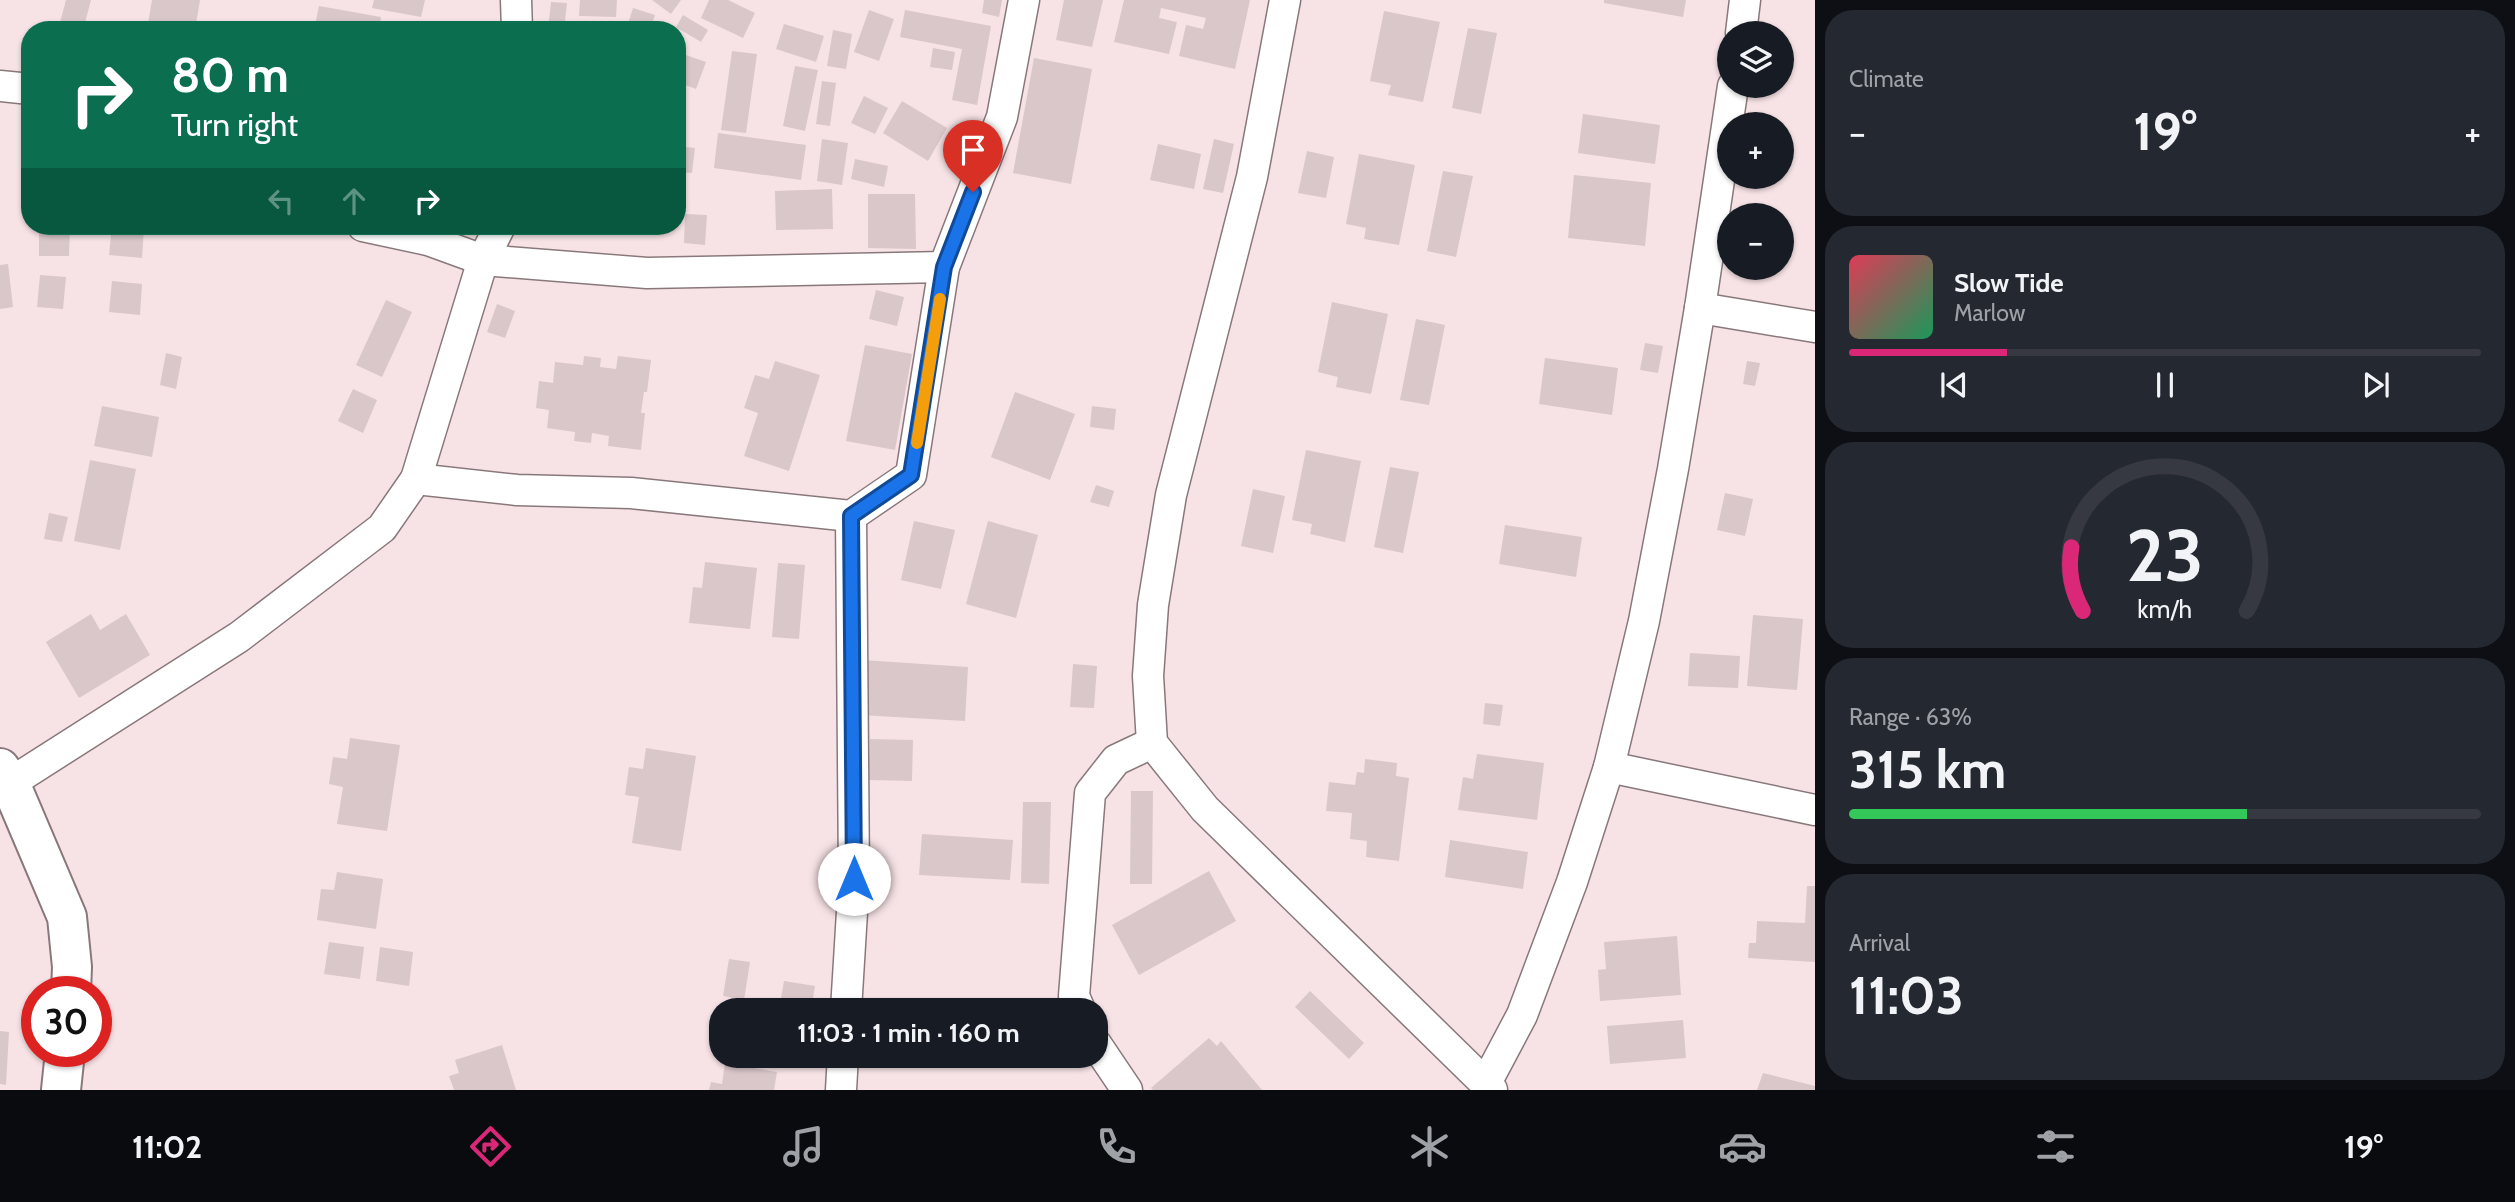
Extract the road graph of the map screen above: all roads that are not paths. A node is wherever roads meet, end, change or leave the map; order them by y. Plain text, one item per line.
1 (516, 0) edge
2 (1024, 0) edge
3 (1285, 0) edge
4 (1745, 0) edge
5 (517, 21) edge
6 (1742, 21) edge
7 (0, 86) edge
8 (21, 88) edge
9 (1731, 98) edge
10 (405, 235) edge
11 (496, 235) edge
12 (484, 260) junction
13 (944, 267) junction
14 (1700, 307) junction
15 (1815, 327) edge
16 (416, 479) junction
17 (851, 516) junction
18 (1152, 743) junction
19 (1609, 767) junction
20 (5, 776) edge
21 (1815, 810) edge
22 (72, 976) edge
23 (847, 998) edge
24 (1075, 998) edge
25 (1108, 1062) edge
26 (63, 1067) edge
27 (842, 1068) edge
28 (1489, 1087) edge
29 (61, 1090) edge
30 (841, 1090) edge
31 (1127, 1090) edge

1 - 5 street
2 - 13 street
3 - 18 street
4 - 6 street
7 - 8 street
9 - 14 street
10 - 12 street
11 - 12 street
12 - 13 street
12 - 16 street
13 - 17 street
14 - 15 street
14 - 19 street
16 - 17 street
16 - 20 street
17 - 23 street
18 - 24 street
18 - 28 street
19 - 21 street
19 - 28 street
20 - 22 street
25 - 31 street
26 - 29 street
27 - 30 street

